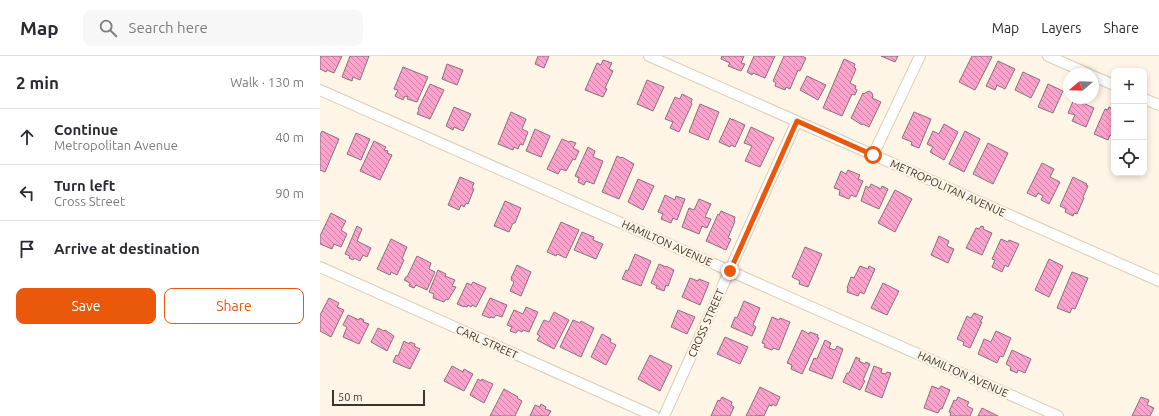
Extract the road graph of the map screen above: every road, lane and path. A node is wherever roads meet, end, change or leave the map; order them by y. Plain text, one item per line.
1 (649, 56) edge
2 (920, 56) edge
3 (1048, 56) edge
4 (1075, 68) edge
5 (1099, 79) edge
6 (1111, 84) edge
7 (320, 90) edge
8 (1147, 100) edge
9 (1159, 105) edge
10 (797, 121) junction
11 (873, 155) junction
12 (320, 267) edge
13 (730, 271) junction
14 (1159, 282) edge
15 (654, 416) edge
16 (664, 416) edge
17 (1058, 416) edge

1 - 10 street, METROPOLITAN AVENUE
2 - 11 street
3 - 4 street
5 - 6 street
7 - 13 street, HAMILTON AVENUE
8 - 9 street
10 - 11 street, METROPOLITAN AVENUE
10 - 13 street, CROSS STREET
11 - 14 street, METROPOLITAN AVENUE
12 - 15 street, CARL STREET
13 - 16 street, CROSS STREET
13 - 17 street, HAMILTON AVENUE

